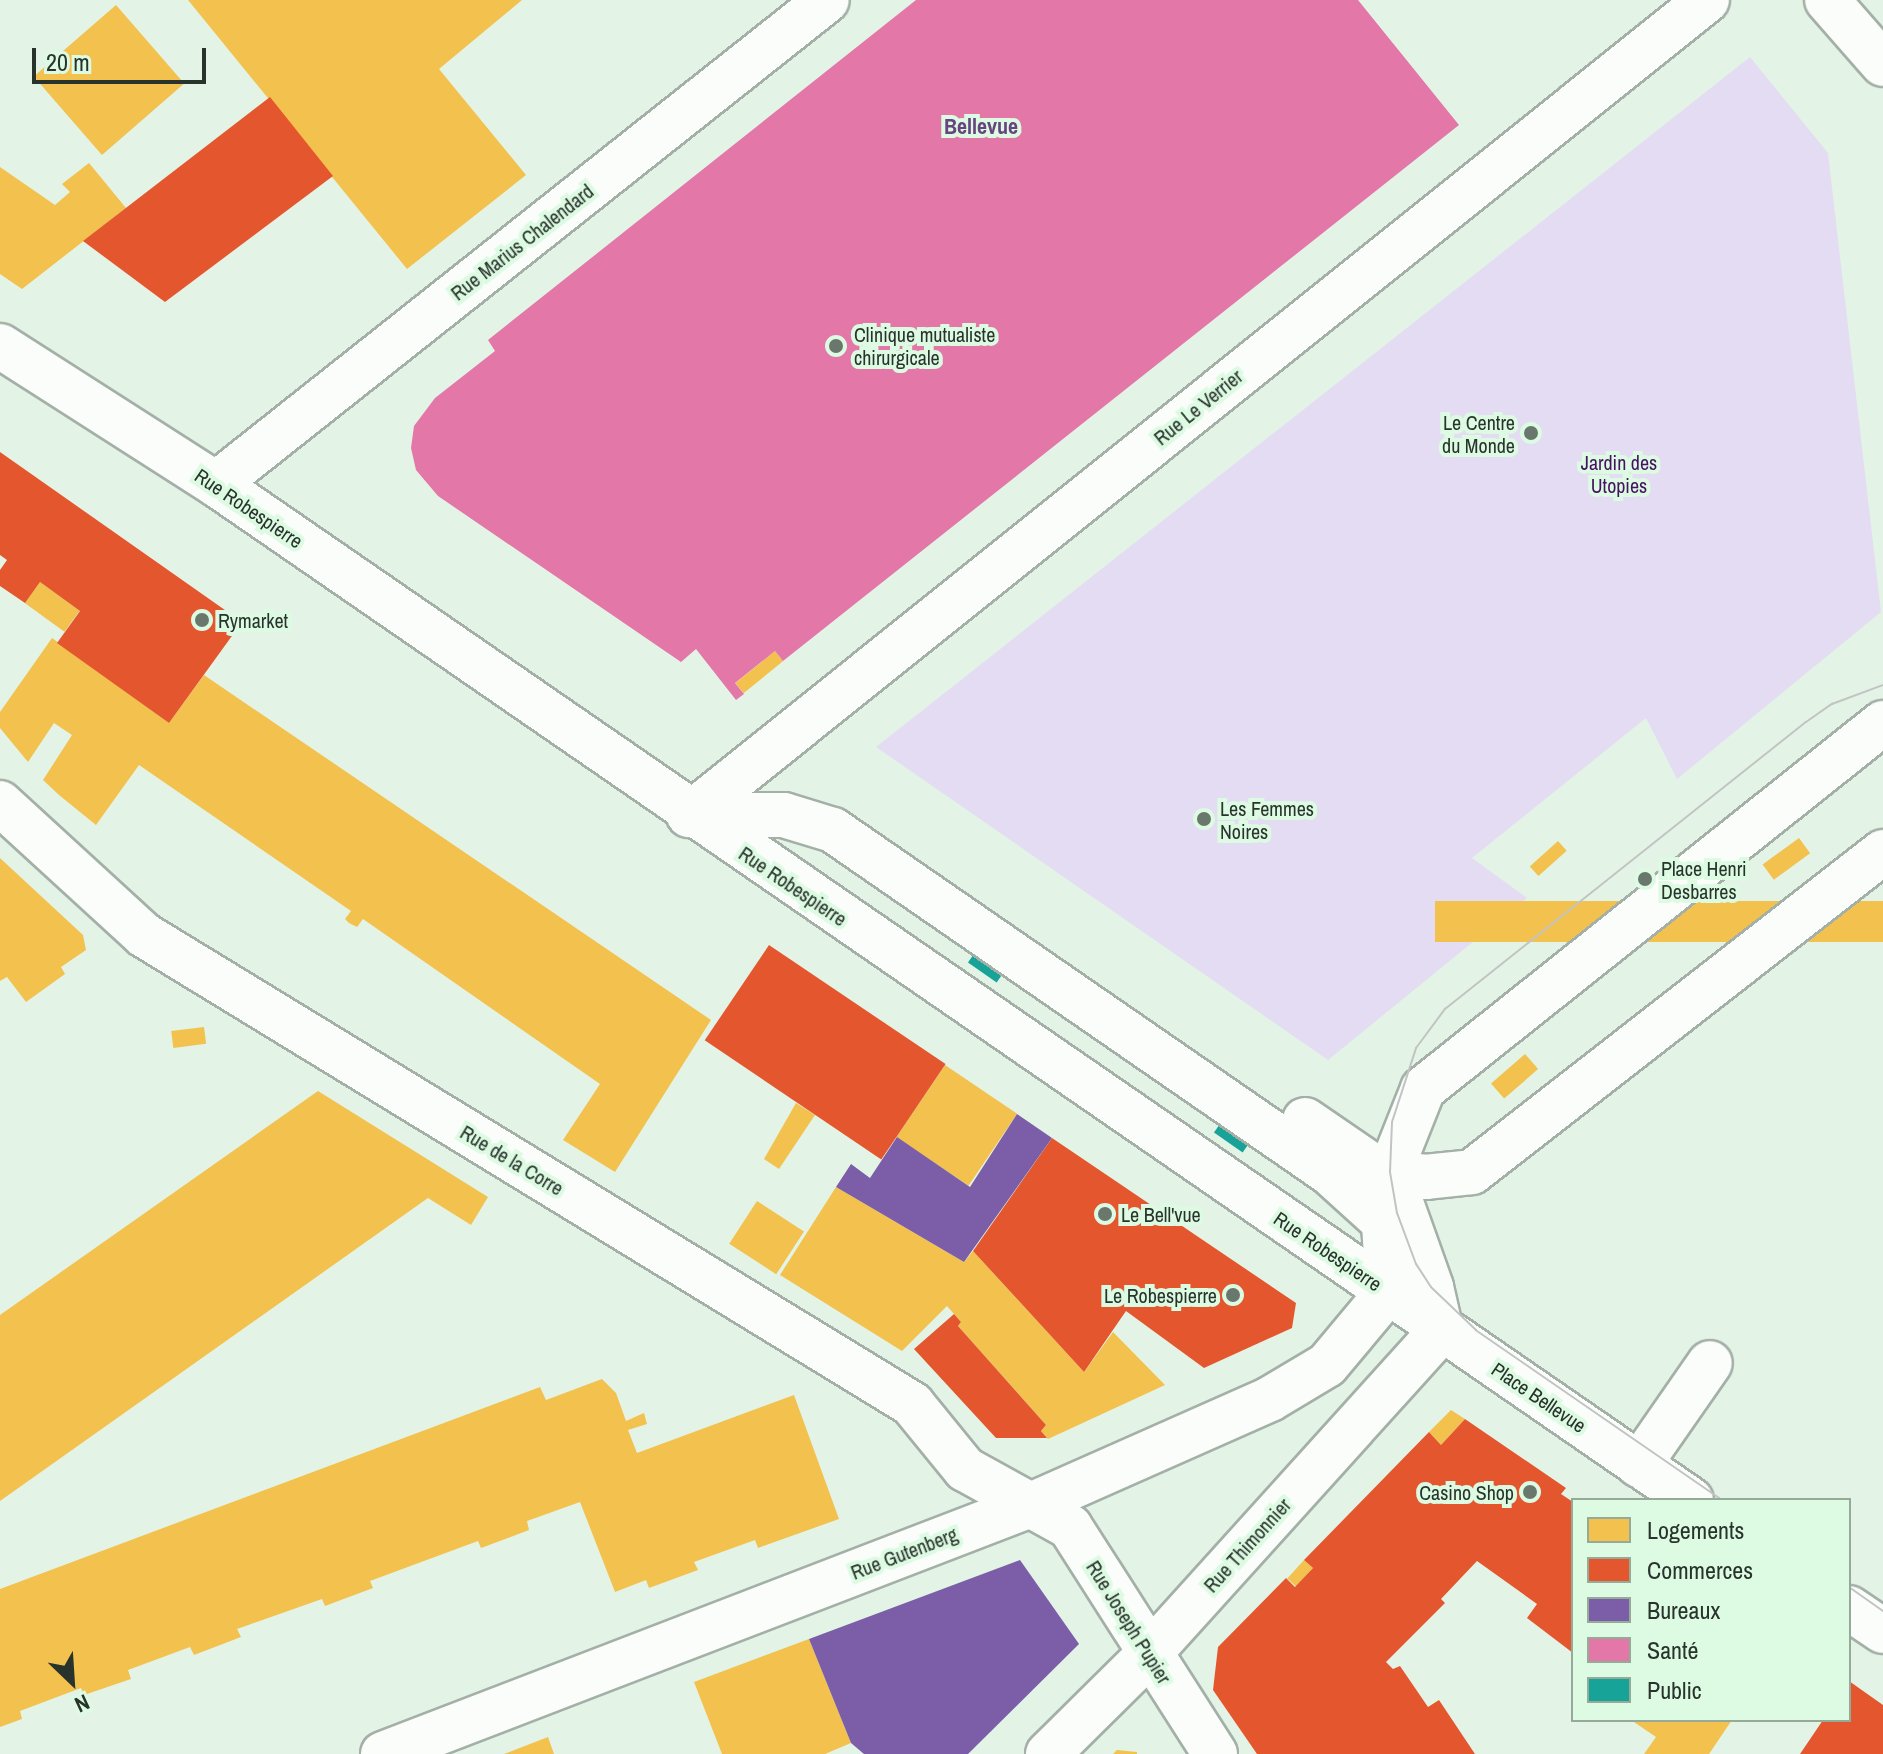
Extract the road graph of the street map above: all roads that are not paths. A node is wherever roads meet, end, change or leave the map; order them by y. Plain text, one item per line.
1 (827, 0) edge
2 (1707, 0) edge
3 (1827, 0) edge
4 (1883, 64) edge
5 (0, 346) edge
6 (216, 484) junction
7 (1883, 723) edge
8 (0, 803) edge
9 (689, 815) junction
10 (1883, 852) edge
11 (1390, 1172) junction
12 (1339, 1182) junction
13 (1388, 1292) junction
14 (1441, 1331) junction
15 (1710, 1363) dead end
16 (1639, 1465) junction
17 (1688, 1498) edge
18 (1031, 1505) junction
19 (1851, 1609) edge
20 (1883, 1631) edge
21 (1148, 1655) junction
22 (383, 1754) edge
23 (1048, 1754) edge
24 (1215, 1754) edge

1 - 6 street, Rue Marius Chalendard
2 - 9 street, Rue Le Verrier
3 - 4 street
5 - 6 street, Rue Robespierre
6 - 9 street, Rue Robespierre
7 - 11 street
8 - 18 street, Rue de la Corre
9 - 11 street
9 - 12 street, Rue Robespierre
9 - 13 street, Rue Robespierre
10 - 11 street
11 - 12 street
11 - 14 street
12 - 13 street, Rue Robespierre
13 - 14 street, Place Bellevue
13 - 18 street, Rue Gutenberg
14 - 16 street, Place Bellevue
14 - 21 street, Rue Thimonnier
15 - 16 street
16 - 17 street, Place Bellevue
18 - 21 street, Rue Joseph Pupier
18 - 22 street, Rue Gutenberg
19 - 20 street
21 - 23 street, Rue Thimonnier
21 - 24 street, Rue Joseph Pupier

